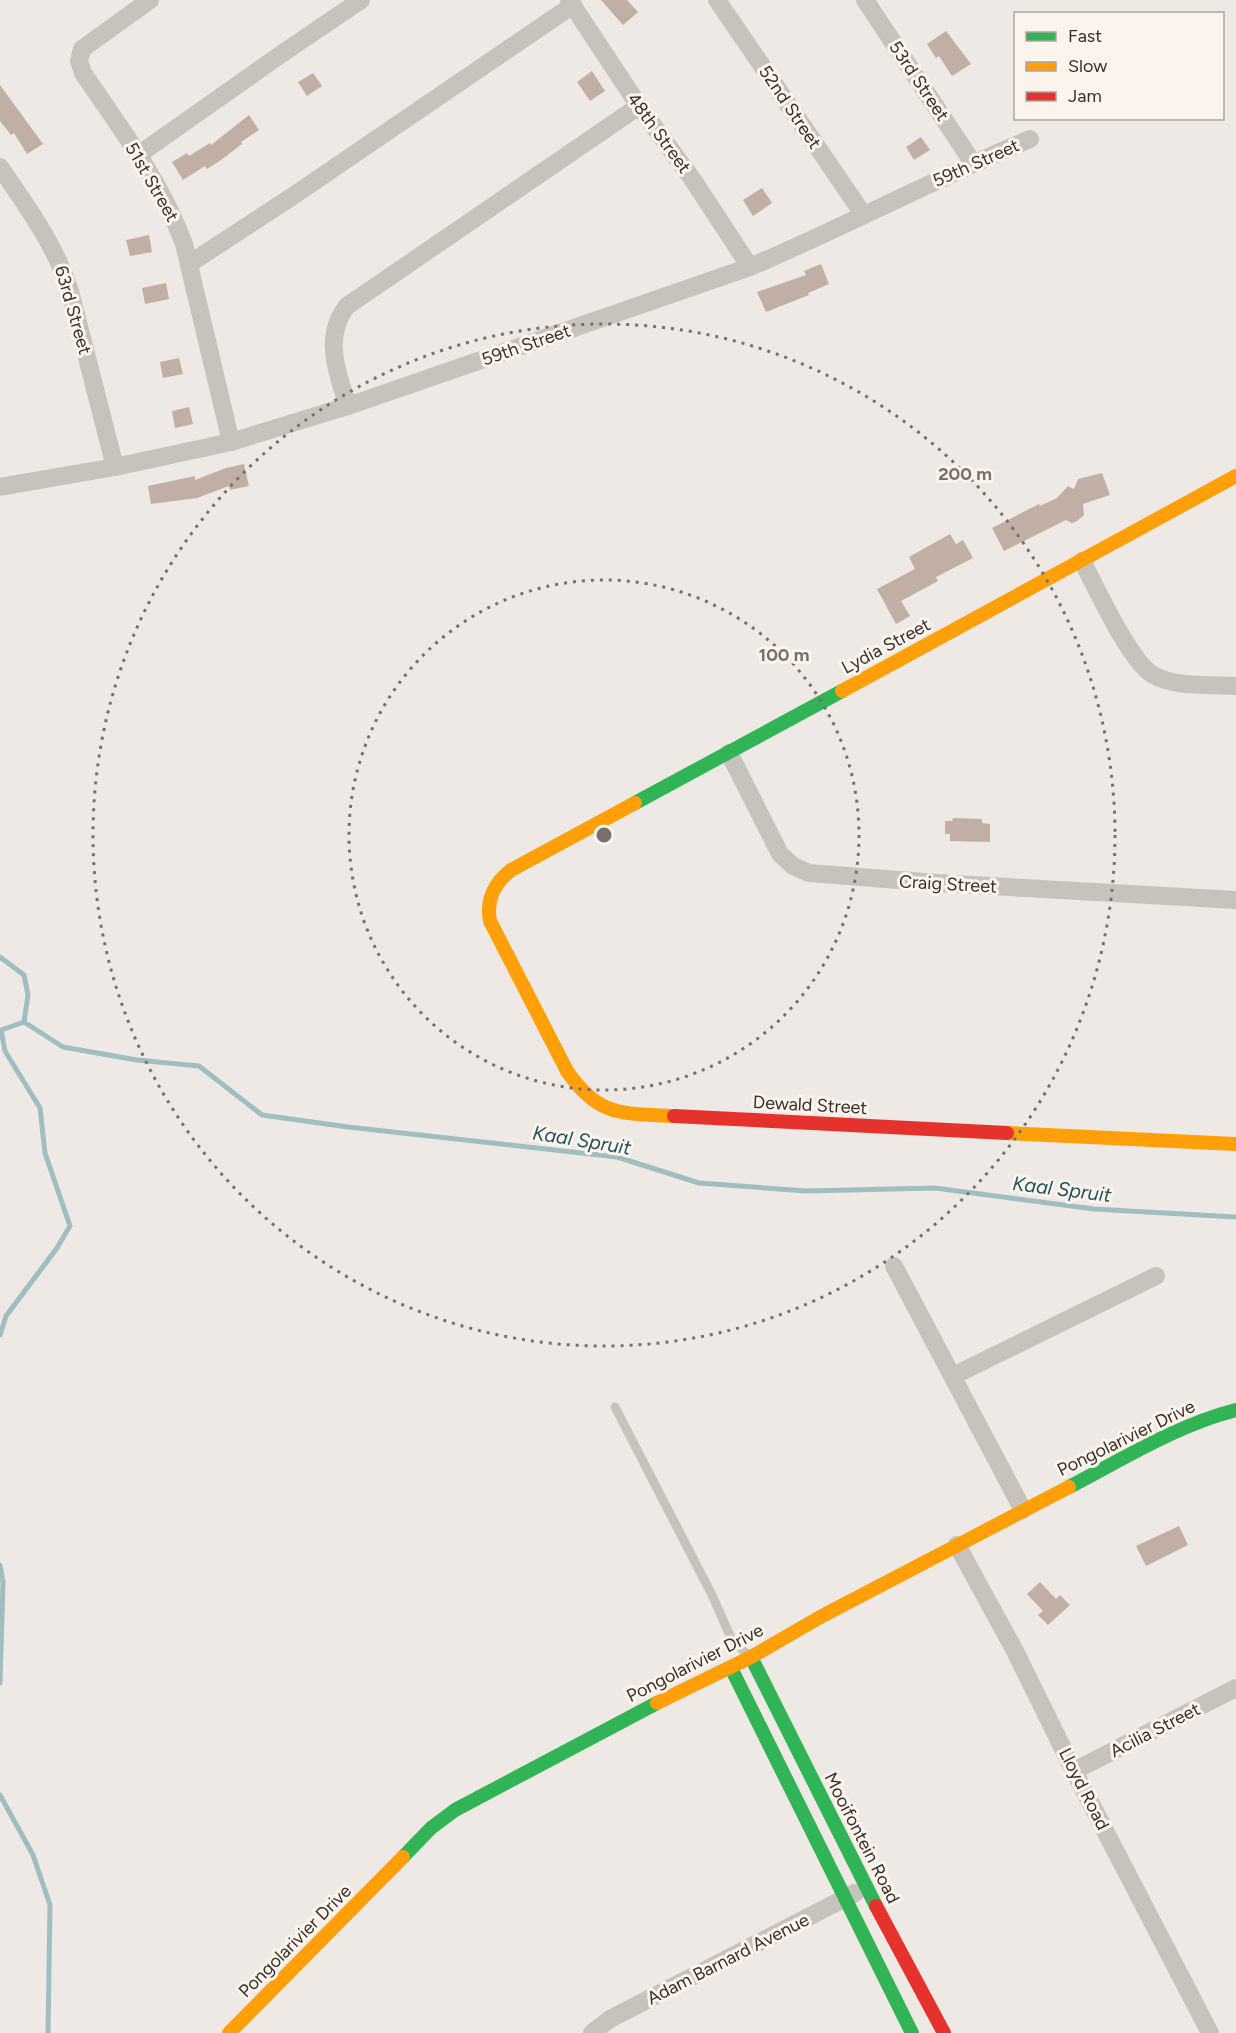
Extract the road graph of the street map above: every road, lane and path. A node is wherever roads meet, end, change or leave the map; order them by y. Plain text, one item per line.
1 (150, 0) edge
2 (362, 0) edge
3 (717, 0) edge
4 (864, 0) edge
5 (571, 3) edge
6 (639, 106) junction
7 (1030, 139) dead end
8 (138, 155) junction
9 (973, 163) junction
10 (0, 166) edge
11 (863, 214) junction
12 (189, 264) junction
13 (750, 267) junction
14 (348, 406) junction
15 (231, 442) junction
16 (115, 467) junction
17 (1236, 476) edge
18 (0, 487) edge
19 (1082, 561) junction
20 (1236, 686) edge
21 (729, 753) junction
22 (1236, 900) edge
23 (490, 921) joint
24 (1236, 1144) edge
25 (894, 1266) dead end
26 (1156, 1276) dead end
27 (953, 1376) junction
28 (615, 1407) dead end
29 (1236, 1410) edge
30 (1023, 1510) junction
31 (957, 1545) junction
32 (731, 1654) junction
33 (751, 1657) junction
34 (1236, 1688) edge
35 (1074, 1771) junction
36 (866, 1887) junction
37 (844, 1899) junction
38 (229, 2033) edge
39 (592, 2033) edge
40 (912, 2033) edge
41 (944, 2033) edge
42 (1210, 2033) edge

1 - 8 street, 51st Street
2 - 8 street
3 - 11 street, 52nd Street
4 - 9 street, 53rd Street
5 - 6 street, 48th Street
5 - 12 street
6 - 13 street, 48th Street
6 - 14 street
7 - 9 street, 59th Street
8 - 12 street, 51st Street
9 - 11 street, 59th Street
10 - 16 street, 63rd Street
11 - 13 street, 59th Street
12 - 15 street, 51st Street
13 - 14 street, 59th Street
14 - 15 street, 59th Street
15 - 16 street, 59th Street
16 - 18 street, 59th Street
17 - 19 street, Lydia Street
19 - 20 street
19 - 21 street, Lydia Street
21 - 22 street, Craig Street
21 - 23 street, Lydia Street
23 - 24 street, Dewald Street
25 - 27 street
26 - 27 street
27 - 30 street
28 - 32 lane
29 - 30 street, Pongolarivier Drive
30 - 31 street, Pongolarivier Drive
31 - 33 street, Pongolarivier Drive
31 - 35 street, Lloyd Road
32 - 33 street, Pongolarivier Drive
32 - 33 lane
32 - 37 street
32 - 38 street, Pongolarivier Drive
33 - 36 street, Mooifontein Road
34 - 35 street, Acilia Street
35 - 42 street, Lloyd Road
36 - 37 street, Adam Barnard Avenue
36 - 41 street, Mooifontein Road
37 - 39 street, Adam Barnard Avenue
37 - 40 street

